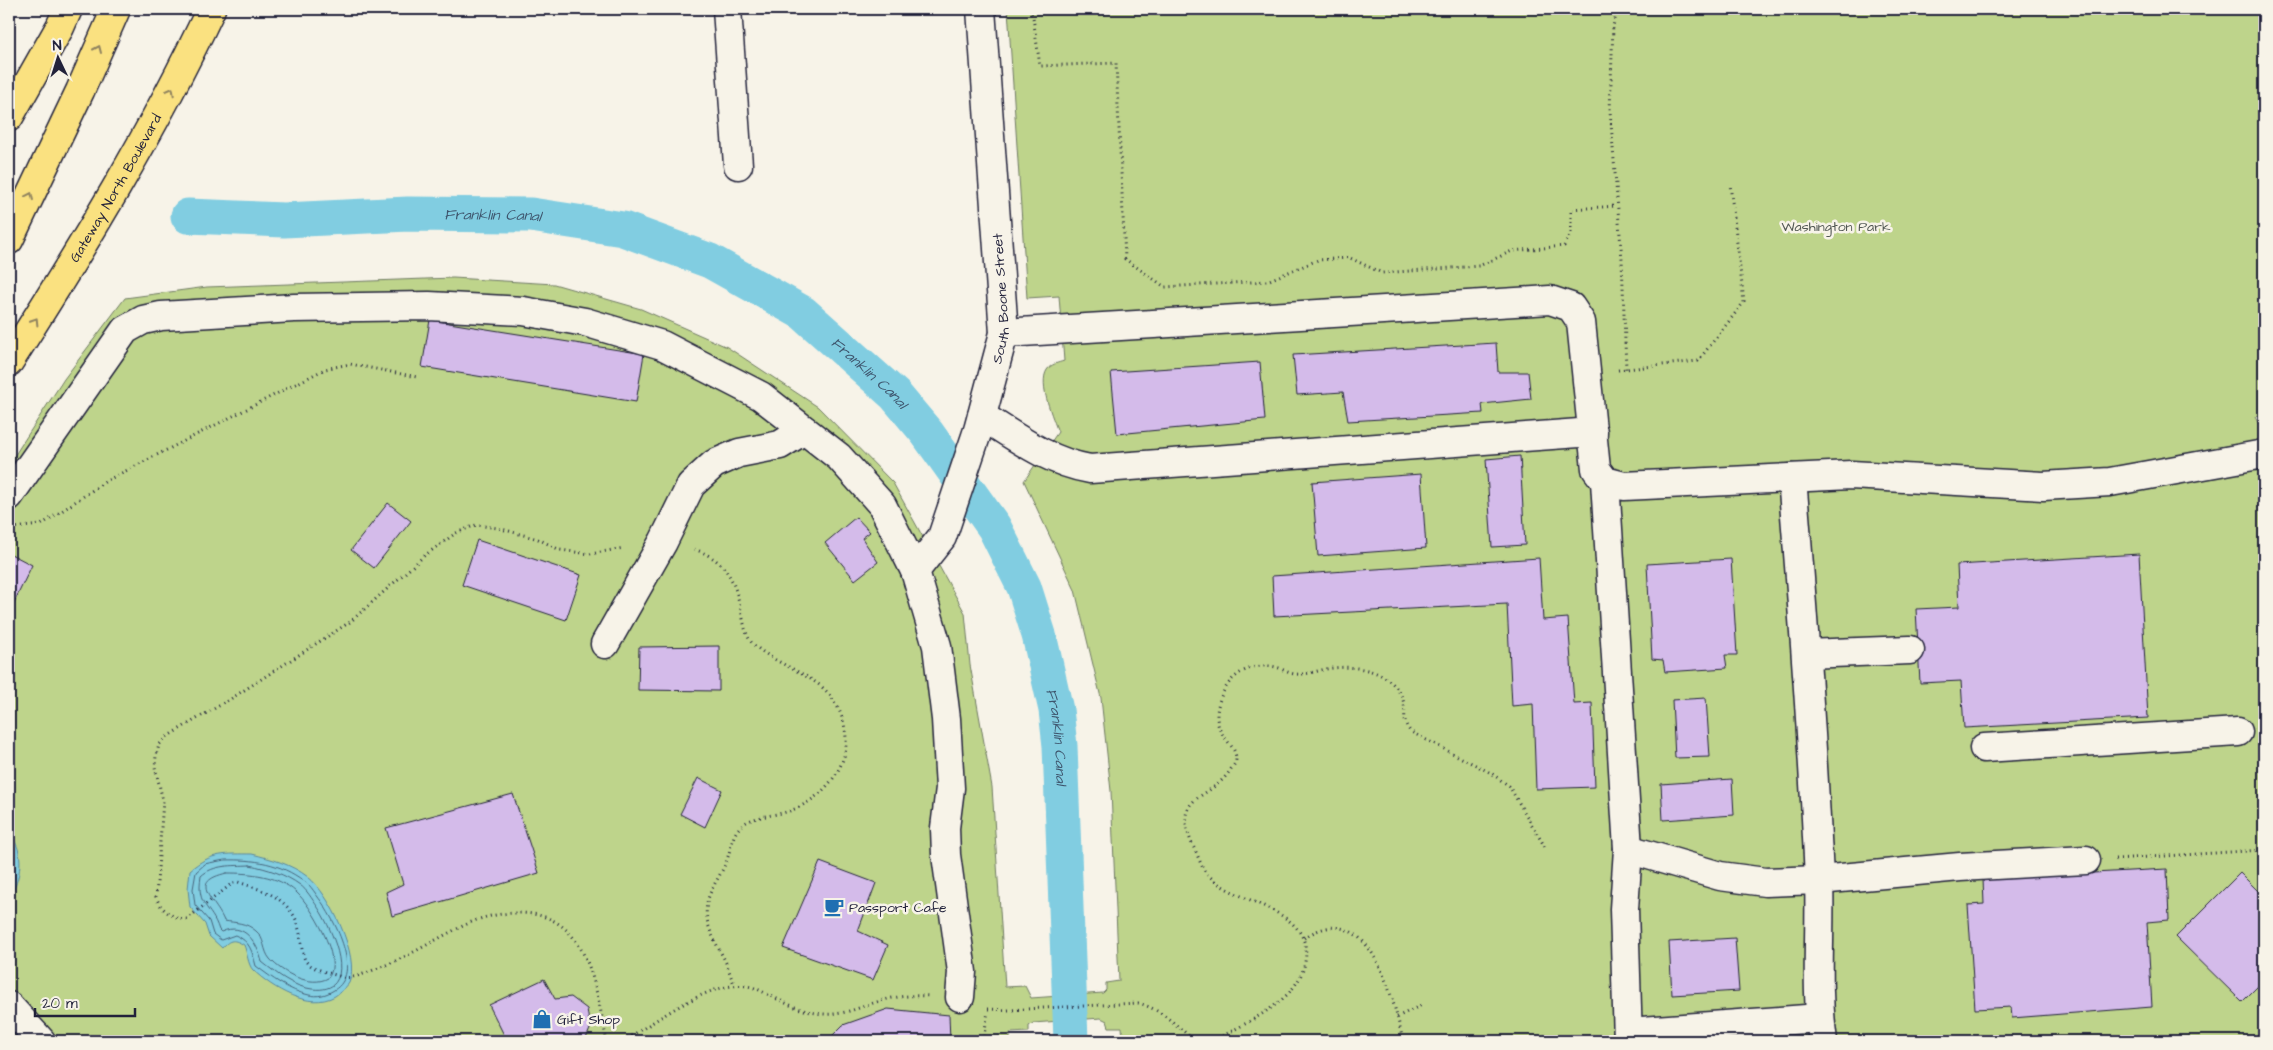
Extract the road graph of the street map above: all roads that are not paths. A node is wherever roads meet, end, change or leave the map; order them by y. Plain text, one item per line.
1 (68, 9) edge
2 (116, 9) edge
3 (211, 9) edge
4 (727, 9) edge
5 (981, 9) edge
6 (9, 117) edge
7 (738, 165) dead end
8 (9, 240) edge
9 (1004, 333) junction
10 (9, 362) edge
11 (980, 423) junction
12 (804, 430) junction
13 (1593, 432) junction
14 (2264, 454) edge
15 (1792, 478) junction
16 (1605, 481) junction
17 (9, 496) edge
18 (915, 571) junction
19 (605, 644) dead end
20 (1910, 650) dead end
21 (1806, 654) junction
22 (2238, 732) dead end
23 (1984, 748) dead end
24 (1628, 849) junction
25 (2086, 860) road end
26 (1819, 880) junction
27 (960, 997) road end
28 (9, 1006) edge
29 (1821, 1030) edge
30 (1628, 1036) edge
31 (41, 1041) edge

1 - 6 main road
8 -> 2 main road
10 -> 3 main road, Gateway North Boulevard
4 - 7 street
5 - 9 street, South Boone Street
9 - 11 street, South Boone Street
9 - 13 street
11 - 13 street
11 - 18 street, South Boone Street
12 - 17 street
12 - 18 street
12 - 19 street
13 - 16 street
14 - 15 street
15 - 16 street
15 - 21 street
16 - 24 street
18 - 27 street
20 - 21 street
21 - 26 street
22 - 23 street
24 - 26 street
24 - 30 street
25 - 26 street
26 - 29 street
28 - 31 street
29 - 30 street

